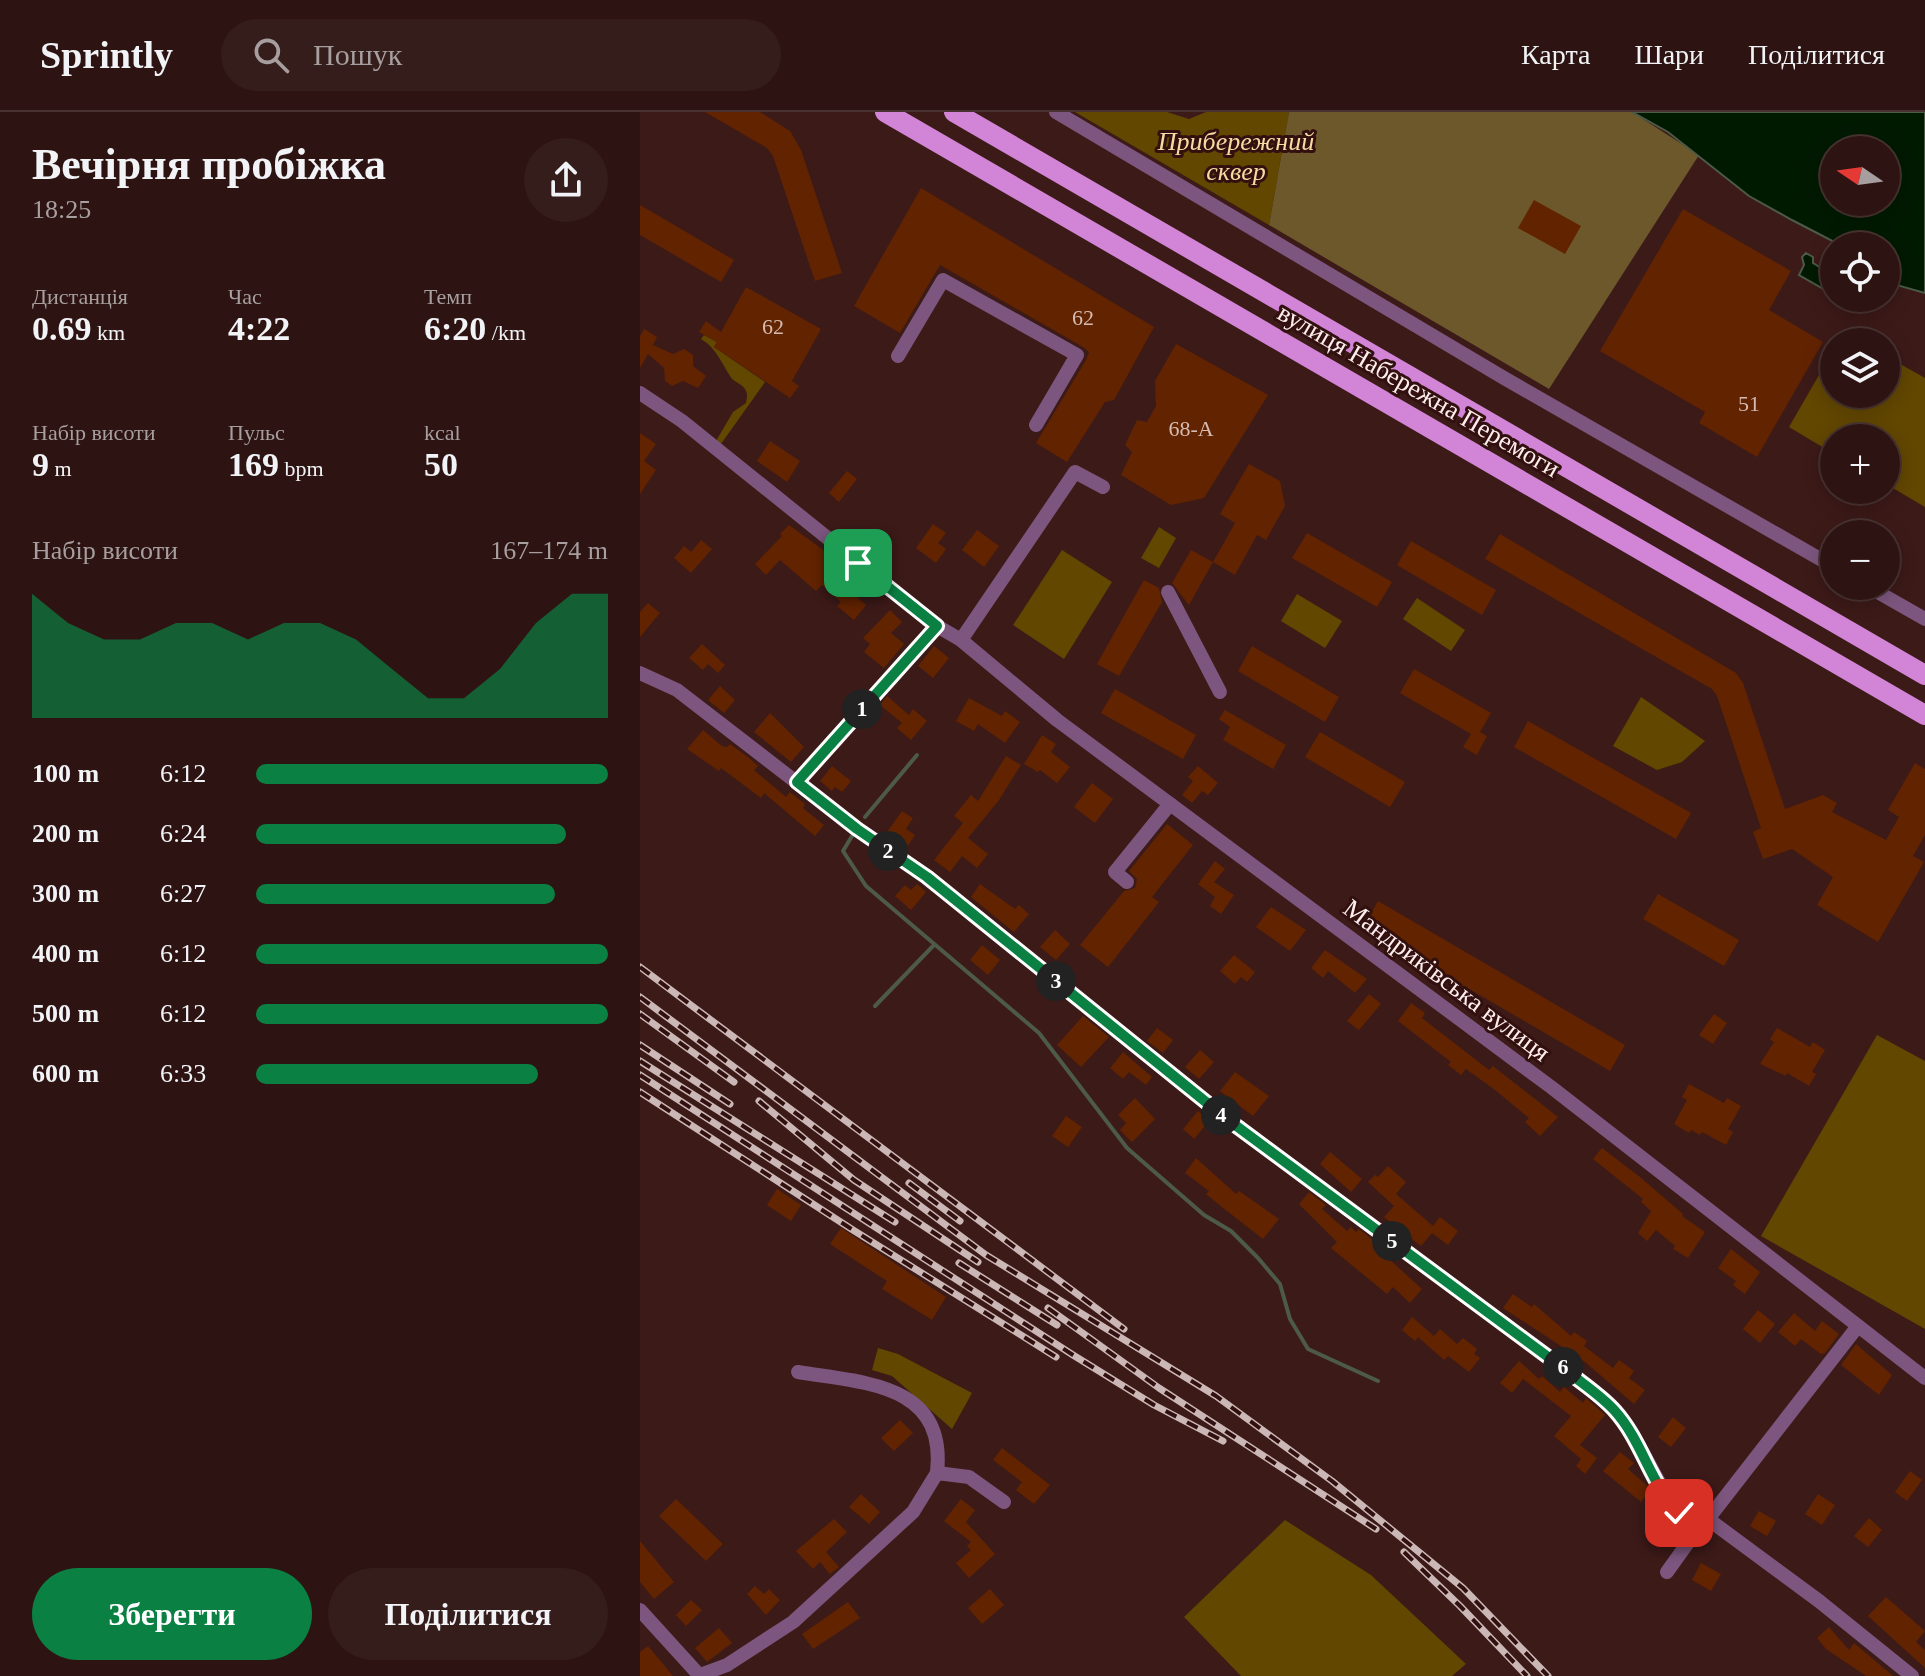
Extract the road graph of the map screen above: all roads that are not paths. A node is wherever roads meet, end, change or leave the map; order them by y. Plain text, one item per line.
1 (885, 112) edge
2 (954, 112) edge
3 (1056, 112) edge
4 (898, 356) dead end
5 (1387, 362) junction
6 (1369, 392) junction
7 (640, 393) edge
8 (1036, 425) dead end
9 (1103, 487) dead end
10 (1820, 559) edge
11 (1168, 592) dead end
12 (1892, 600) edge
13 (1925, 619) edge
14 (937, 626) junction
15 (961, 640) junction
16 (640, 673) edge
17 (1925, 675) edge
18 (1220, 692) dead end
19 (1925, 715) edge
20 (797, 782) junction
21 (1170, 804) junction
22 (1127, 882) dead end
23 (1858, 1326) junction
24 (798, 1372) dead end
25 (1925, 1378) edge
26 (937, 1473) junction
27 (1004, 1502) dead end
28 (1708, 1519) junction
29 (1697, 1530) junction
30 (1667, 1572) dead end
31 (640, 1610) edge
32 (700, 1676) edge
33 (1912, 1676) edge

1 - 6 main road, вулиця Набережна Перемоги
2 - 5 main road, вулиця Набережна Перемоги
3 - 10 street, вулиця Набережна Перемоги
4 - 8 street
5 - 6 main road
5 - 17 main road, вулиця Набережна Перемоги
6 - 19 main road, вулиця Набережна Перемоги
7 - 14 street, Мандриківська вулиця
9 - 15 street
11 - 18 street
12 - 13 street
14 - 15 street, Мандриківська вулиця
14 - 20 street
15 - 21 street, Мандриківська вулиця
16 - 20 street
20 - 29 street
21 - 22 street
21 - 23 street, Мандриківська вулиця
23 - 25 street, Мандриківська вулиця
23 - 28 street
24 - 26 street
26 - 27 street
26 - 32 street
28 - 29 street
28 - 33 street
29 - 30 street
31 - 32 street

